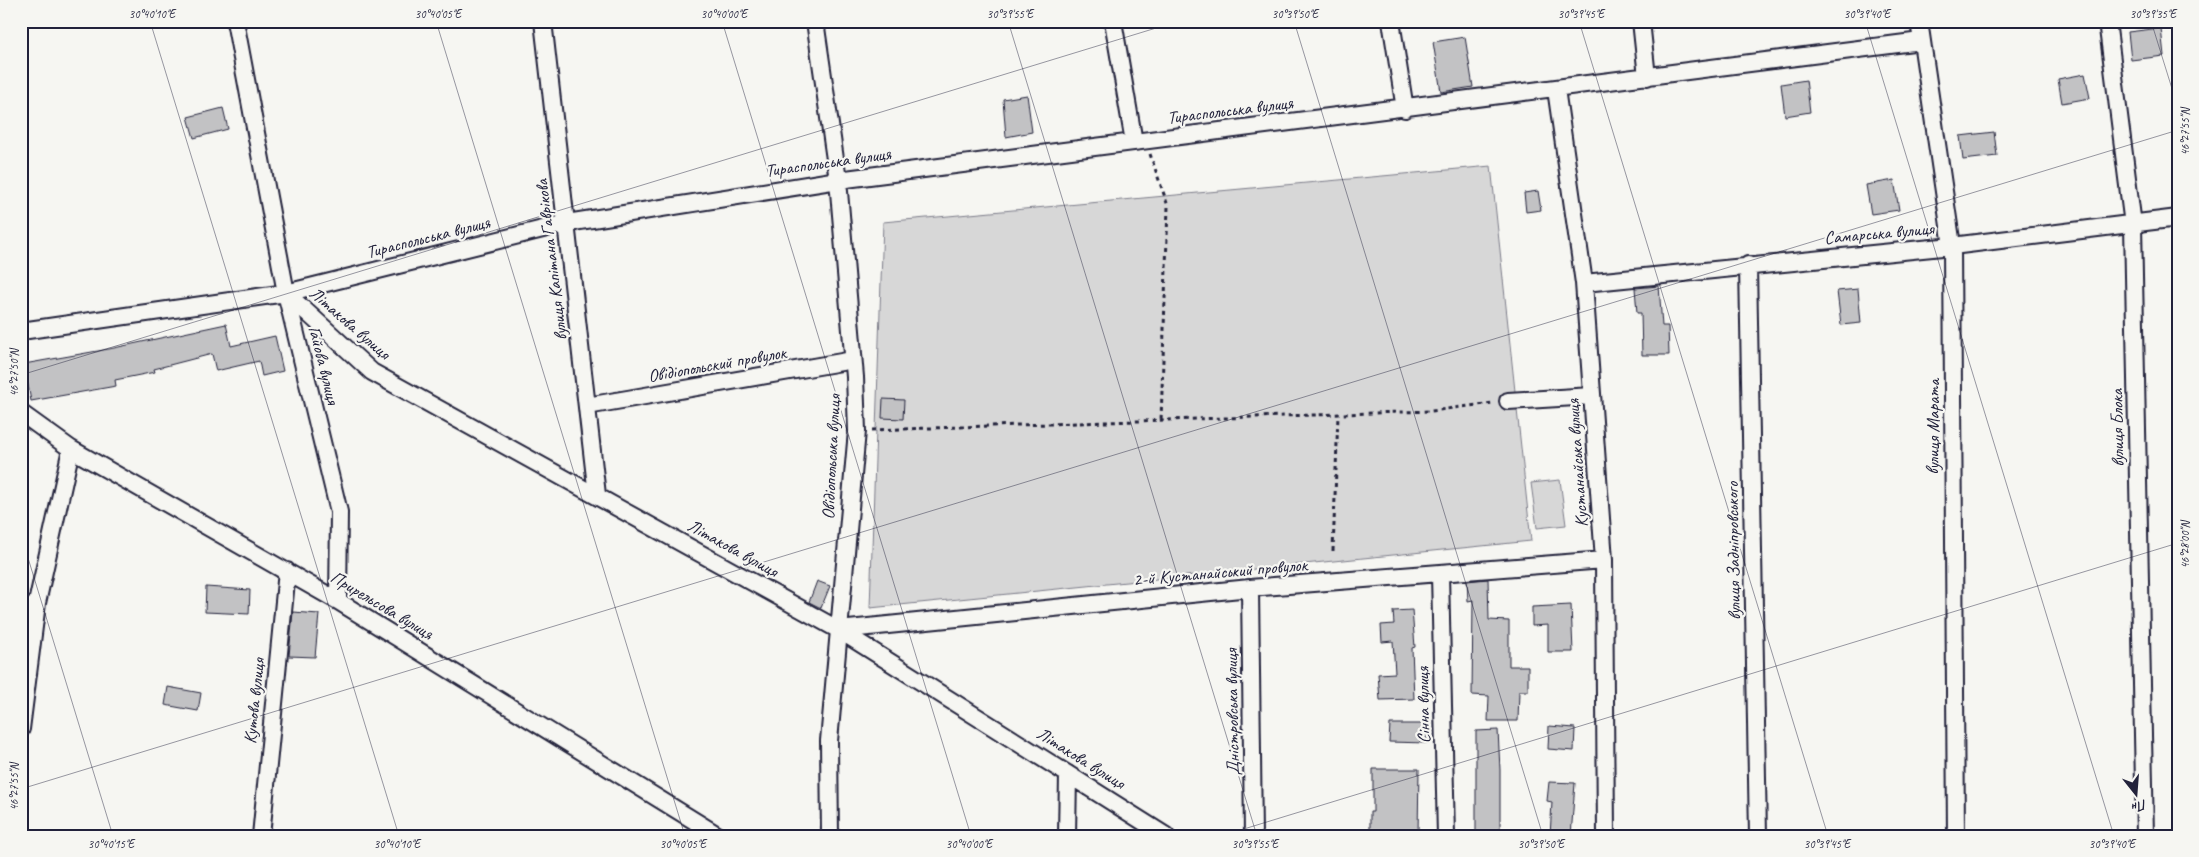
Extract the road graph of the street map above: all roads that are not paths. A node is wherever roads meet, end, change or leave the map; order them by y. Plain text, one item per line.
1 (235, 21) edge
2 (543, 21) edge
3 (815, 21) edge
4 (1113, 21) edge
5 (1391, 21) edge
6 (1641, 21) edge
7 (1919, 21) edge
8 (2107, 21) edge
9 (1921, 41) junction
10 (1648, 77) junction
11 (1556, 89) junction
12 (1405, 109) junction
13 (1139, 141) junction
14 (838, 180) junction
15 (2178, 218) edge
16 (567, 223) junction
17 (2133, 225) junction
18 (1952, 246) junction
19 (1748, 265) junction
20 (1584, 283) junction
21 (286, 293) junction
22 (21, 331) edge
23 (853, 360) junction
24 (1592, 396) junction
25 (1508, 401) road end
26 (588, 406) junction
27 (21, 414) edge
28 (71, 449) junction
29 (597, 495) junction
30 (1604, 560) junction
31 (287, 571) junction
32 (1440, 574) junction
33 (1250, 588) junction
34 (338, 601) junction
35 (37, 603) junction
36 (21, 615) edge
37 (839, 630) junction
38 (21, 729) edge
39 (1068, 774) junction
40 (261, 836) edge
41 (720, 836) edge
42 (830, 836) edge
43 (1067, 836) edge
44 (1166, 836) edge
45 (1253, 836) edge
46 (1446, 836) edge
47 (1606, 836) edge
48 (1758, 836) edge
49 (1956, 836) edge
50 (2145, 836) edge

1 - 21 street, Гайова вулиця
2 - 16 street, вулиця Капітана Гаврікова
3 - 14 street, Овідіопольська вулиця
4 - 13 street
5 - 12 street
6 - 10 street
7 - 9 street, вулиця Марата
8 - 17 street, вулиця Блока
9 - 10 street, Тираспольська вулиця
9 - 18 street, вулиця Марата
10 - 11 street, Тираспольська вулиця
11 - 12 street, Тираспольська вулиця
11 - 20 street, Кустанайська вулиця
12 - 13 street, Тираспольська вулиця
13 - 14 street, Тираспольська вулиця
14 - 16 street, Тираспольська вулиця
14 - 23 street, Овідіопольська вулиця
15 - 17 street, Самарська вулиця
16 - 21 street, Тираспольська вулиця
16 - 26 street, вулиця Капітана Гаврікова
17 - 18 street, Самарська вулиця
17 - 50 street, вулиця Блока
18 - 19 street, Самарська вулиця
18 - 49 street, вулиця Марата
19 - 20 street, Самарська вулиця
19 - 48 street, вулиця Задніпровського
20 - 24 street, Кустанайська вулиця
21 - 22 street, Тираспольська вулиця
21 - 29 street, Літакова вулиця
21 - 34 street, Гайова вулиця
23 - 26 street, Овідіопольский провулок
23 - 37 street, Овідіопольська вулиця
24 - 25 street
24 - 30 street, Кустанайська вулиця
26 - 29 street, вулиця Капітана Гаврікова
27 - 28 street, Прирельсова вулиця
28 - 31 street, Прирельсова вулиця
28 - 35 street
29 - 37 street, Літакова вулиця
30 - 32 street, 2-й Кустанайський провулок
30 - 47 street, Кустанайська вулиця
31 - 34 street, Прирельсова вулиця
31 - 40 street, Кутова вулиця
32 - 33 street, 2-й Кустанайський провулок
32 - 46 street, Сінна вулиця
33 - 37 street, 2-й Кустанайський провулок
33 - 45 street, Дністровська вулиця
34 - 41 street, Прирельсова вулиця
35 - 36 street
35 - 38 street
37 - 39 street, Літакова вулиця
37 - 42 street, Овідіопольська вулиця
39 - 43 street
39 - 44 street, Літакова вулиця

